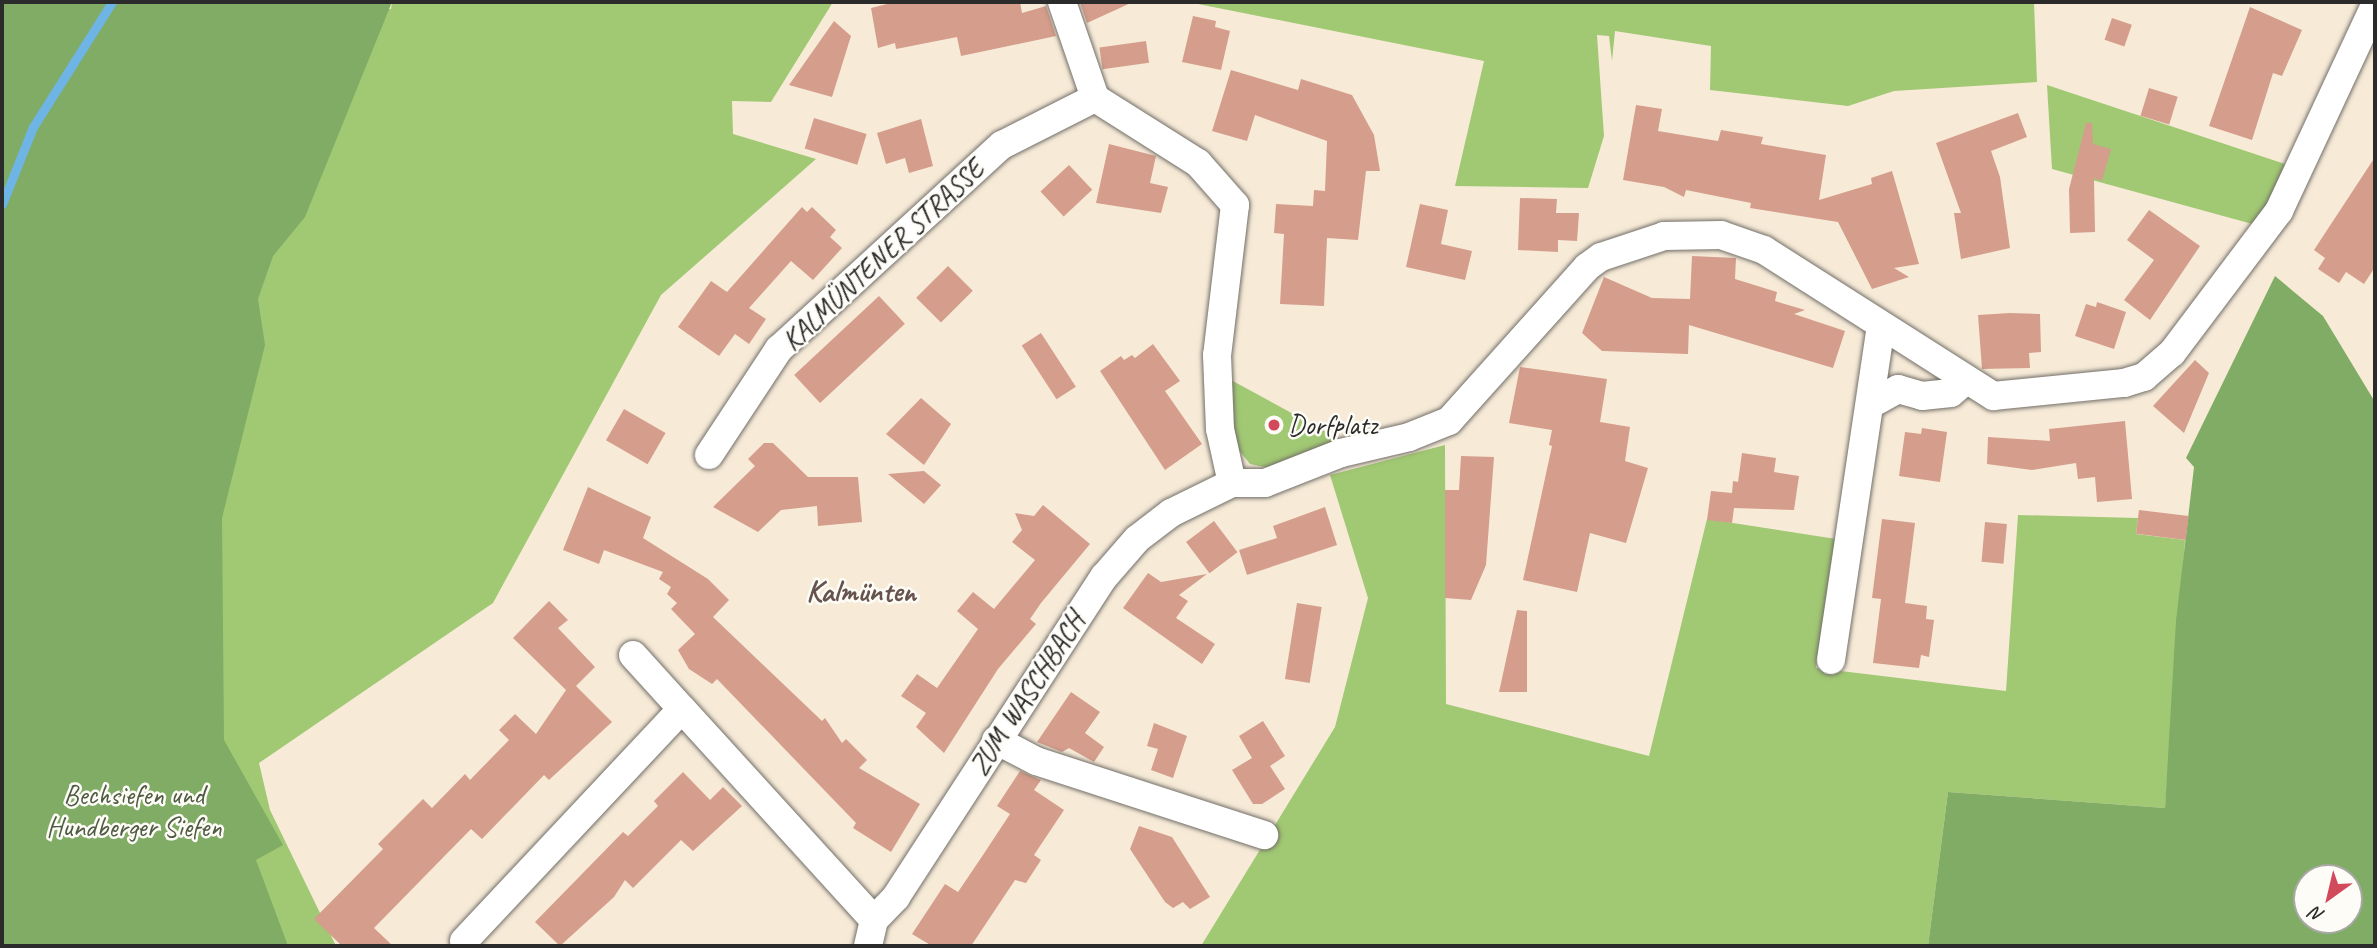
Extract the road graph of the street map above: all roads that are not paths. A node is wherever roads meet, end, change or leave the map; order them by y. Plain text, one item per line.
1 (1062, 2) edge
2 (2375, 5) edge
3 (1095, 98) junction
4 (1881, 326) junction
5 (1965, 381) junction
6 (1871, 404) junction
7 (709, 455) dead end
8 (1232, 483) junction
9 (633, 655) dead end
10 (1831, 660) dead end
11 (682, 709) junction
12 (996, 740) junction
13 (1264, 835) dead end
14 (871, 933) edge
15 (464, 941) dead end

1 - 3 street
2 - 5 street
3 - 7 street, KALMÜNTENER STRASSE
3 - 8 street
4 - 5 street
4 - 6 street
4 - 8 street
5 - 6 street
6 - 10 street
8 - 12 street, ZUM WASCHBACH
9 - 11 street
11 - 14 street
11 - 15 street
12 - 13 street
12 - 14 street, ZUM WASCHBACH

